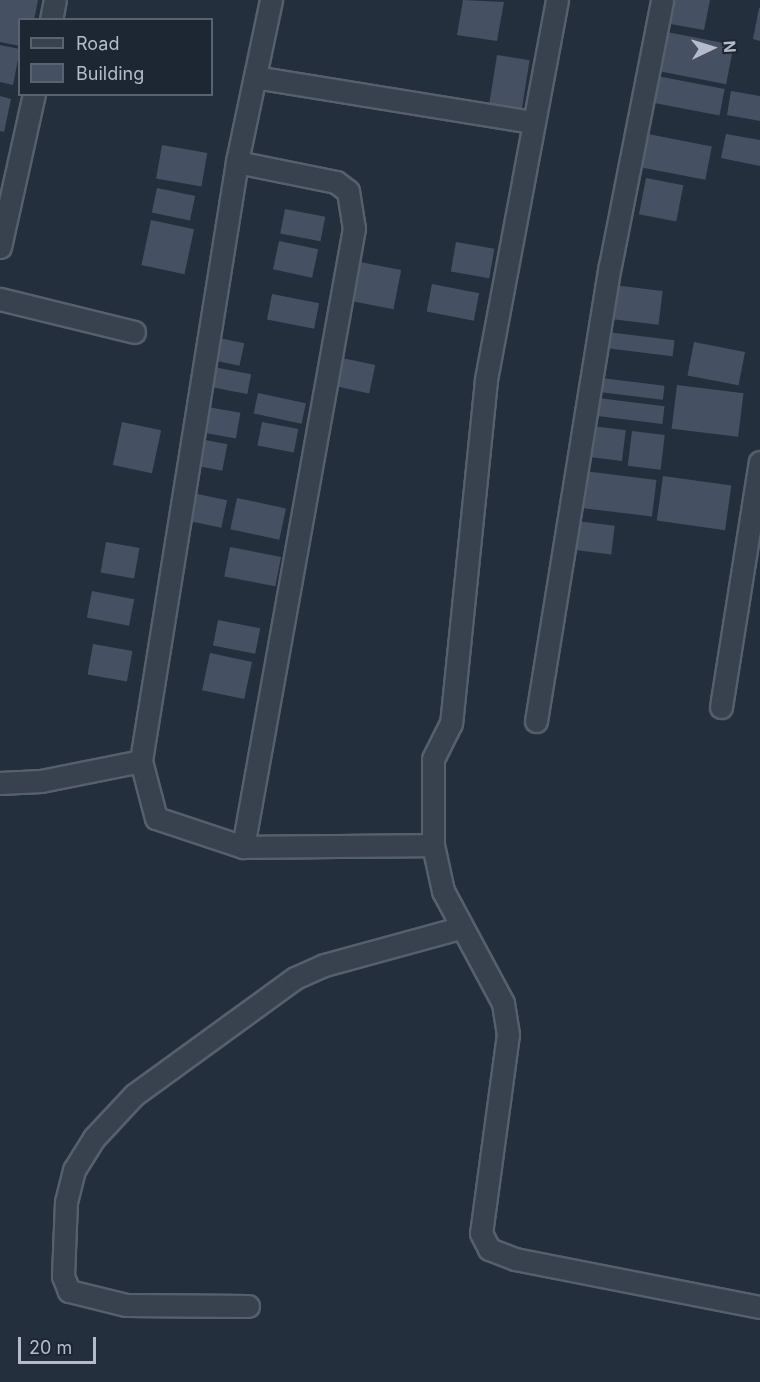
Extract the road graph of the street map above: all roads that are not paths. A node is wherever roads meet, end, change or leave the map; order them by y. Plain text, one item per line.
1 (55, 0) edge
2 (271, 0) edge
3 (662, 0) edge
4 (552, 1) edge
5 (51, 18) edge
6 (255, 77) junction
7 (34, 96) edge
8 (533, 122) junction
9 (237, 162) junction
10 (0, 247) edge
11 (0, 299) edge
12 (134, 332) dead end
13 (760, 462) edge
14 (721, 707) dead end
15 (536, 721) dead end
16 (141, 761) junction
17 (0, 783) edge
18 (433, 845) junction
19 (243, 847) junction
20 (459, 928) junction
21 (248, 1305) dead end
22 (760, 1306) edge

1 - 5 street
2 - 6 street
3 - 15 street
4 - 8 street
6 - 8 street
6 - 9 street
7 - 10 street
8 - 18 street
9 - 16 street
9 - 19 street
11 - 12 street
13 - 14 street
16 - 17 street
16 - 19 street
18 - 19 street
18 - 20 street
20 - 21 street
20 - 22 street

